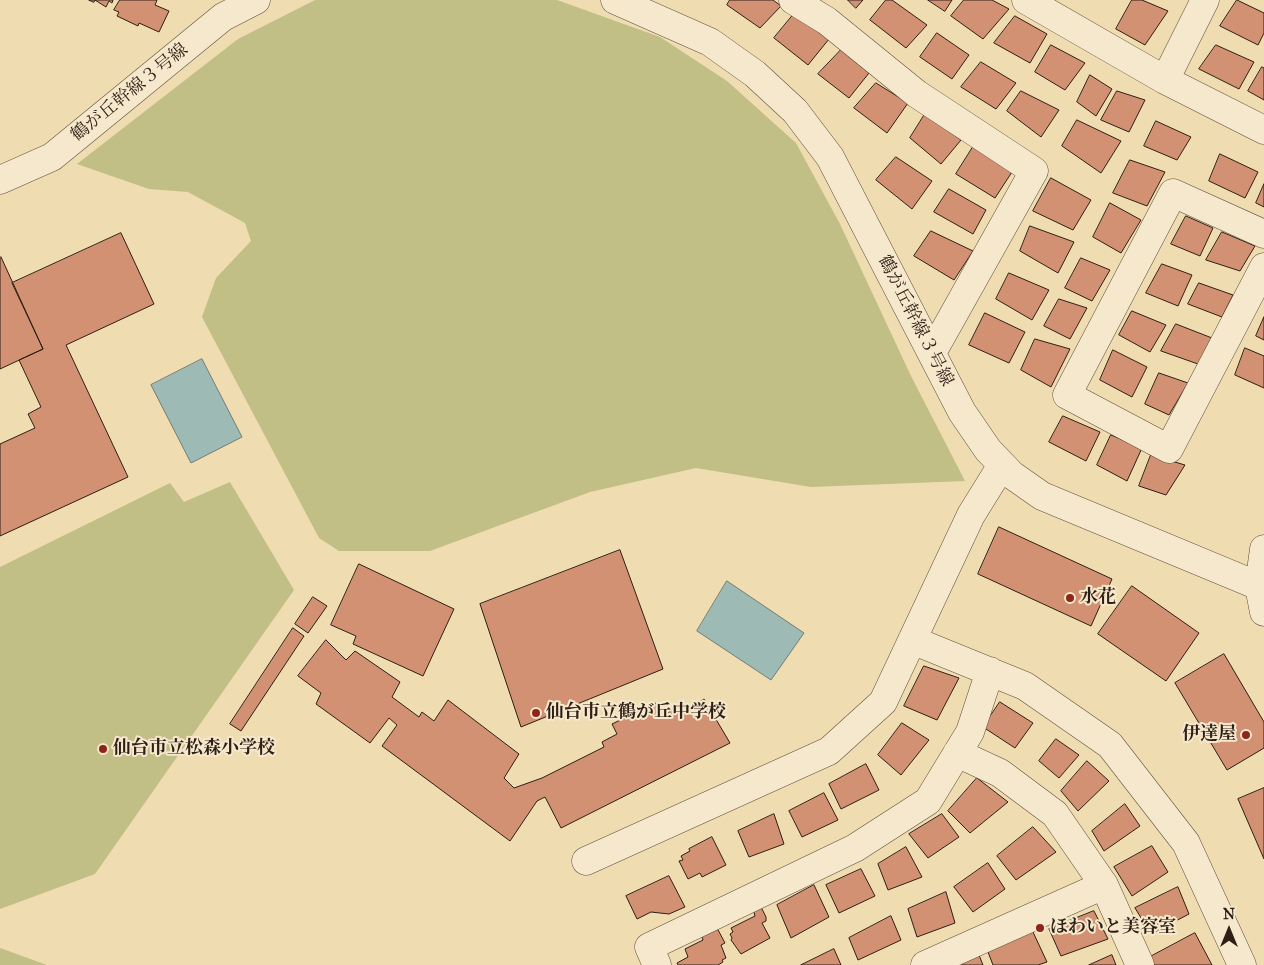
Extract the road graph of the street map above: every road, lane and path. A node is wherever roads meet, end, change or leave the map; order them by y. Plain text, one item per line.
1 (256, 0) edge
2 (615, 0) edge
3 (793, 0) edge
4 (1026, 0) edge
5 (1205, 0) edge
6 (1165, 80) junction
7 (1264, 130) edge
8 (0, 180) edge
9 (1264, 234) edge
10 (1264, 267) edge
11 (932, 354) junction
12 (1002, 465) junction
13 (1264, 549) edge
14 (1262, 600) edge
15 (912, 640) junction
16 (990, 672) junction
17 (957, 753) junction
18 (586, 861) dead end
19 (1104, 885) junction
20 (657, 965) edge
21 (925, 965) edge
22 (1140, 965) edge
23 (1242, 965) edge

1 - 8 street, 鶴が丘幹線３号線
2 - 11 street, 鶴が丘幹線３号線
3 - 11 street
4 - 6 street
5 - 6 street
6 - 7 street
9 - 10 street
11 - 12 street, 鶴が丘幹線３号線
12 - 14 street, 鶴が丘幹線３号線
12 - 15 street
13 - 14 street
15 - 16 street
15 - 18 street
16 - 17 street
16 - 23 street
17 - 19 street
17 - 20 street
19 - 21 street
19 - 22 street

